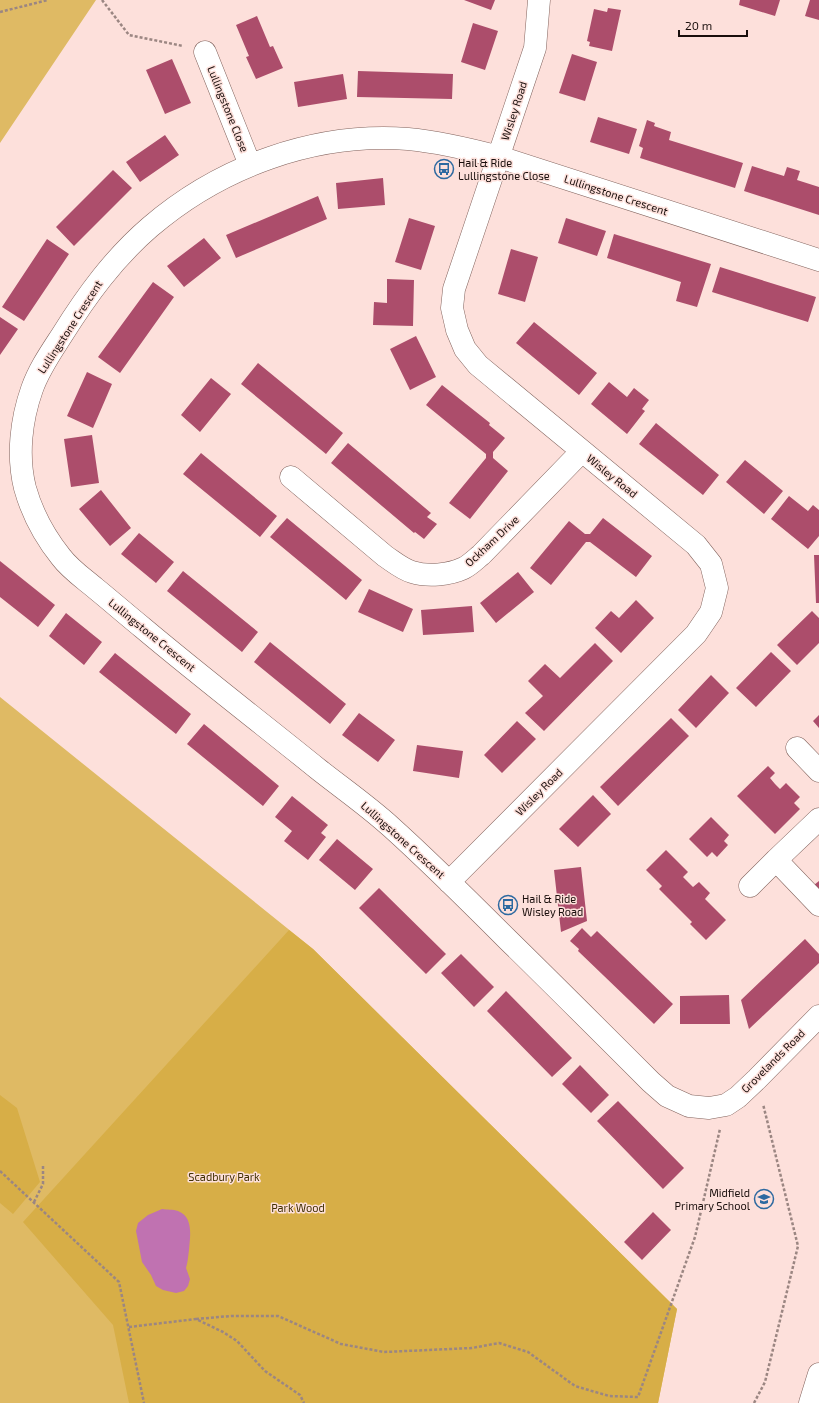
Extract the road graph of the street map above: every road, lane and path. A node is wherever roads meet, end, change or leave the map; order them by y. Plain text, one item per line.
1 (48, 0) edge
2 (102, 0) edge
3 (539, 0) edge
4 (0, 12) edge
5 (205, 52) joint
6 (499, 157) junction
7 (250, 166) junction
8 (819, 260) edge
9 (582, 451) junction
10 (291, 477) dead end
11 (797, 748) dead end
12 (819, 771) edge
13 (819, 819) edge
14 (776, 860) junction
15 (449, 882) junction
16 (750, 886) dead end
17 (819, 905) edge
18 (819, 1016) edge
19 (756, 1078) junction
20 (726, 1105) junction
21 (43, 1165) dead end
22 (0, 1171) edge
23 (34, 1202) junction
24 (196, 1319) junction
25 (129, 1327) junction
26 (819, 1374) edge
27 (144, 1403) edge
28 (304, 1403) edge
29 (754, 1403) edge
30 (810, 1403) edge

1 - 4 path
2 - 5 path
3 - 6 street, Wisley Road
5 - 7 street, Lullingstone Close
6 - 7 street, Lullingstone Crescent
6 - 8 street, Lullingstone Crescent
6 - 9 street, Wisley Road
7 - 15 street, Lullingstone Crescent
9 - 10 street, Ockham Drive
9 - 15 street, Wisley Road
11 - 12 street
13 - 14 street
14 - 16 street
14 - 17 street
15 - 20 street, Lullingstone Crescent
18 - 19 street, Grovelands Road
19 - 20 street, Grovelands Road
19 - 29 path
20 - 24 path
21 - 23 path
22 - 23 path
23 - 25 path
24 - 25 path
24 - 28 path
25 - 27 path
26 - 30 street

